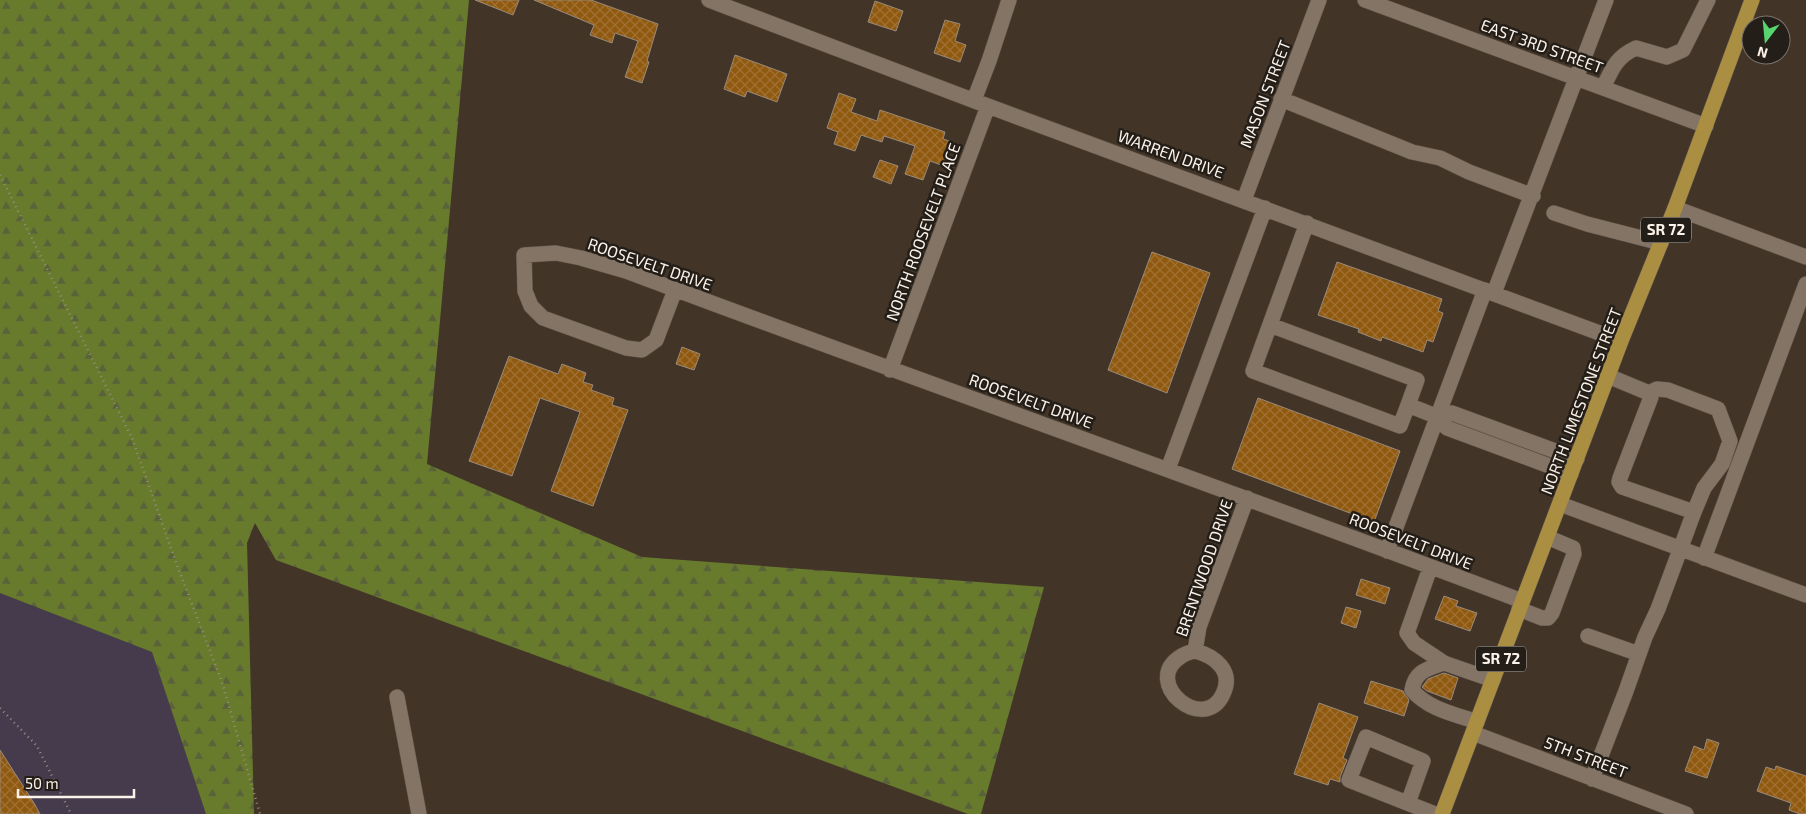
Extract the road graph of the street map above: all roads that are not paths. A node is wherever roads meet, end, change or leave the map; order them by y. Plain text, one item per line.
1 (709, 0) edge
2 (1009, 0) edge
3 (1320, 0) edge
4 (1365, 0) edge
5 (1606, 0) edge
6 (1708, 0) edge
7 (1752, 0) edge
8 (1577, 78) junction
9 (1604, 88) junction
10 (1281, 99) junction
11 (974, 100) junction
12 (988, 106) junction
13 (1706, 126) junction
14 (1533, 196) junction
15 (1244, 200) junction
16 (1265, 208) junction
17 (1675, 208) junction
18 (1554, 213) dead end
19 (1307, 223) junction
20 (1661, 243) junction
21 (1806, 257) edge
22 (1806, 284) edge
23 (675, 290) junction
24 (1490, 292) junction
25 (1270, 325) junction
26 (1622, 342) junction
27 (890, 370) junction
28 (1608, 376) junction
29 (1649, 393) junction
30 (1408, 405) junction
31 (1438, 417) junction
32 (1481, 423) junction
33 (1476, 438) junction
34 (1577, 459) junction
35 (1168, 469) junction
36 (1571, 474) junction
37 (1247, 498) junction
38 (1560, 504) junction
39 (1694, 512) junction
40 (1547, 537) junction
41 (1680, 549) junction
42 (1387, 551) junction
43 (1704, 558) junction
44 (1430, 568) junction
45 (1806, 596) edge
46 (1520, 605) junction
47 (1588, 636) dead end
48 (1194, 650) dead end
49 (1639, 654) junction
50 (1444, 663) junction
51 (1494, 680) junction
52 (397, 697) dead end
53 (1475, 728) junction
54 (1592, 779) junction
55 (1408, 803) junction
56 (419, 814) edge
57 (1435, 814) edge
58 (1442, 814) edge
59 (1686, 814) edge

1 - 11 street, WARREN DRIVE
2 - 11 street
3 - 10 street, MASON STREET
4 - 8 street, EAST 3RD STREET
5 - 8 street
6 - 9 street
7 - 13 main road, NORTH LIMESTONE STREET / SR 72
8 - 9 street, EAST 3RD STREET
8 - 14 street
9 - 13 street, EAST 3RD STREET
10 - 14 street
10 - 15 street, MASON STREET
11 - 12 street, WARREN DRIVE
12 - 15 street, WARREN DRIVE
12 - 27 street, NORTH ROOSEVELT PLACE
13 - 17 main road, NORTH LIMESTONE STREET / SR 72
14 - 24 street
15 - 16 street, WARREN DRIVE
16 - 19 street, WARREN DRIVE
16 - 35 street
17 - 20 main road, NORTH LIMESTONE STREET / SR 72
17 - 21 street
18 - 20 street
19 - 24 street, WARREN DRIVE
19 - 25 street
20 - 26 main road, NORTH LIMESTONE STREET / SR 72
22 - 43 street
23 - 23 street, ROOSEVELT DRIVE
23 - 27 street, ROOSEVELT DRIVE
24 - 26 street, WARREN DRIVE
24 - 31 street
25 - 30 street
25 - 30 street
26 - 28 main road, NORTH LIMESTONE STREET / SR 72
27 - 35 street, ROOSEVELT DRIVE
28 - 29 street
28 - 34 main road, NORTH LIMESTONE STREET / SR 72
29 - 39 street
29 - 39 street
30 - 31 street
31 - 32 street
31 - 33 street
31 - 42 street
32 - 33 street
32 - 34 street
33 - 36 street
34 - 36 main road, NORTH LIMESTONE STREET / SR 72
35 - 37 street, ROOSEVELT DRIVE
36 - 38 main road, NORTH LIMESTONE STREET / SR 72
37 - 42 street, ROOSEVELT DRIVE
37 - 48 street, BRENTWOOD DRIVE
38 - 40 main road, NORTH LIMESTONE STREET / SR 72
38 - 41 street
39 - 41 street
40 - 46 main road, NORTH LIMESTONE STREET / SR 72
40 - 46 street, ROOSEVELT DRIVE
41 - 43 street
41 - 49 street
42 - 44 street, ROOSEVELT DRIVE
43 - 45 street
44 - 46 street, ROOSEVELT DRIVE
44 - 50 street
46 - 51 main road, NORTH LIMESTONE STREET / SR 72
47 - 49 street
49 - 54 street
50 - 51 street
50 - 53 street, 5TH STREET
51 - 53 main road, NORTH LIMESTONE STREET / SR 72
52 - 56 street
53 - 54 street, 5TH STREET
53 - 58 main road, NORTH LIMESTONE STREET / SR 72
54 - 59 street, 5TH STREET
55 - 55 street
55 - 57 street

